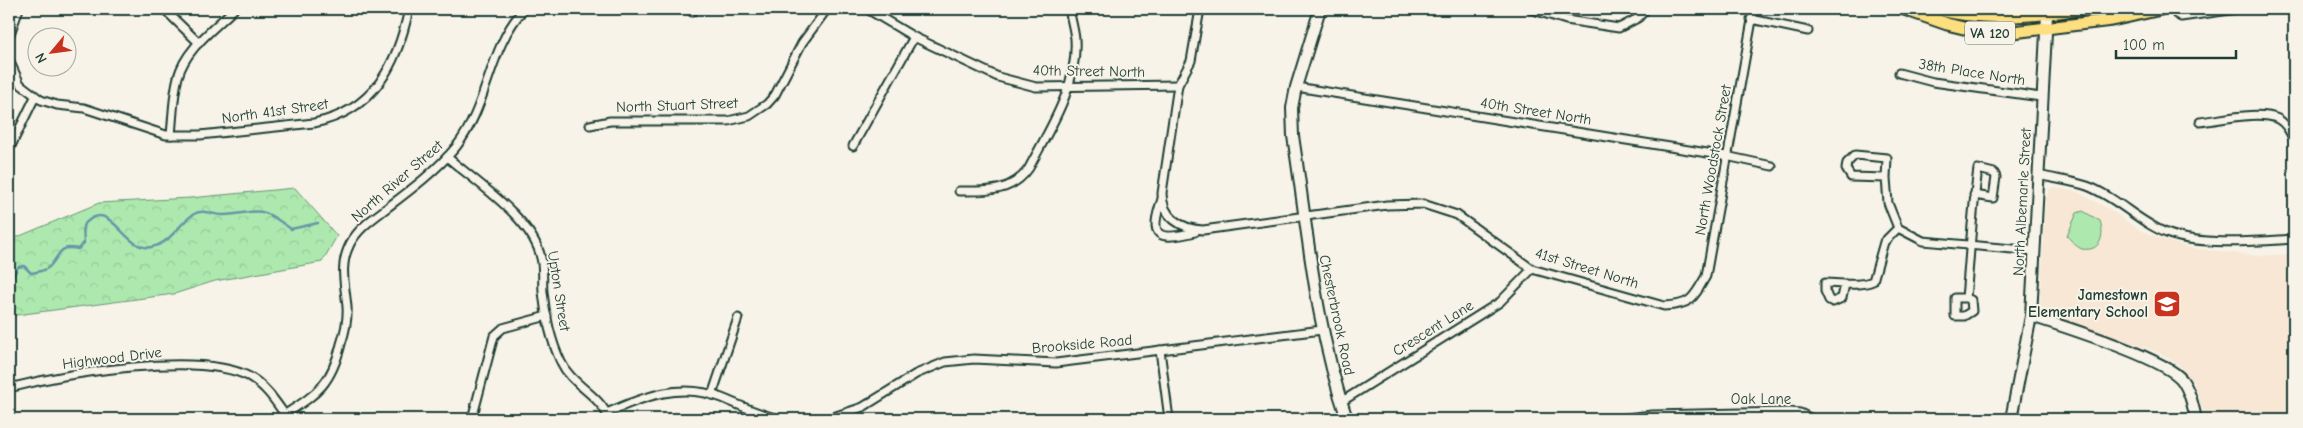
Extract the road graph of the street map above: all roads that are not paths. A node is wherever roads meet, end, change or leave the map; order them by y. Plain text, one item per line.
1 (19, 9) edge
2 (164, 9) edge
3 (234, 9) edge
4 (409, 9) edge
5 (524, 9) edge
6 (827, 9) edge
7 (867, 9) edge
8 (1069, 9) edge
9 (1200, 9) edge
10 (1320, 9) edge
11 (1530, 9) edge
12 (1646, 9) edge
13 (1754, 9) edge
14 (1904, 9) edge
15 (1936, 9) edge
16 (2080, 9) edge
17 (2161, 9) edge
18 (2172, 9) edge
19 (2237, 9) edge
20 (2125, 13) edge
21 (2047, 14) junction
22 (1751, 18) junction
23 (2046, 29) junction
24 (1808, 31) dead end
25 (9, 37) edge
26 (914, 37) junction
27 (198, 43) junction
28 (9, 60) edge
29 (1899, 73) dead end
30 (1178, 85) junction
31 (1296, 87) junction
32 (1070, 88) junction
33 (35, 97) junction
34 (2041, 97) junction
35 (2200, 122) dead end
36 (590, 125) dead end
37 (171, 135) junction
38 (2294, 141) edge
39 (853, 146) dead end
40 (9, 150) edge
41 (1726, 156) junction
42 (447, 157) junction
43 (1772, 166) dead end
44 (2039, 175) junction
45 (1886, 178) junction
46 (959, 191) dead end
47 (1974, 195) junction
48 (1162, 198) junction
49 (1304, 215) junction
50 (1898, 228) junction
51 (1203, 230) junction
52 (2294, 239) edge
53 (1971, 246) junction
54 (2035, 251) junction
55 (1532, 269) junction
56 (1845, 284) dead end
57 (1966, 298) dead end
58 (1681, 306) joint
59 (547, 316) junction
60 (2031, 316) junction
61 (738, 318) dead end
62 (1322, 330) junction
63 (1160, 350) junction
64 (9, 388) edge
65 (712, 395) junction
66 (1341, 402) junction
67 (608, 416) edge
68 (283, 418) edge
69 (770, 418) edge
70 (472, 419) edge
71 (780, 419) edge
72 (827, 419) edge
73 (1170, 419) edge
74 (1347, 419) edge
75 (1618, 419) edge
76 (1812, 419) edge
77 (2011, 419) edge
78 (2196, 419) edge

1 - 25 street
2 - 27 street
3 - 27 street
4 - 37 street, North 41st Street
5 - 42 street, North River Street
6 - 36 street, North Stuart Street
7 - 26 street, 40th Street North
8 - 32 street
9 - 30 street
10 - 31 street, Chesterbrook Road
11 - 12 street
13 - 22 street, North Woodstock Street
14 - 23 main road, VA 120
15 - 21 main road, VA 120
16 - 21 main road, VA 120
17 - 20 main road, VA 120
18 - 19 street
20 - 23 main road, VA 120
21 - 23 street, North Albemarle Street
22 - 24 street
22 - 41 street, North Woodstock Street
23 - 34 street, North Albemarle Street
26 - 32 street, 40th Street North
26 - 39 street
27 - 37 street
28 - 33 street
29 - 34 street, 38th Place North
30 - 32 street, 40th Street North
30 - 48 street
31 - 41 street, 40th Street North
31 - 49 street, Chesterbrook Road
32 - 46 street
33 - 37 street, North 41st Street
33 - 40 street
34 - 44 street, North Albemarle Street
35 - 38 street
41 - 43 street, 40th Street North
41 - 58 street, North Woodstock Street
42 - 59 street, Upton Street
42 - 68 street, North River Street
44 - 52 street
44 - 54 street, North Albemarle Street
45 - 45 street
45 - 50 street
47 - 47 street
47 - 53 street
48 - 51 street
48 - 51 street
49 - 51 street, 41st Street North
49 - 55 street, 41st Street North
49 - 62 street, Chesterbrook Road
50 - 53 street
50 - 56 street
53 - 54 street
53 - 57 street
54 - 60 street, North Albemarle Street
55 - 58 street, 41st Street North
55 - 66 street, Crescent Lane
59 - 67 street, Upton Street
59 - 70 street
60 - 77 street, North Albemarle Street
60 - 78 street
61 - 65 street
62 - 63 street, Brookside Road
62 - 66 street, Chesterbrook Road
63 - 72 street, Brookside Road
63 - 73 street
64 - 68 street, Highwood Drive
65 - 67 street
65 - 69 street
66 - 74 street, Chesterbrook Road
69 - 71 street
75 - 76 street, Oak Lane

